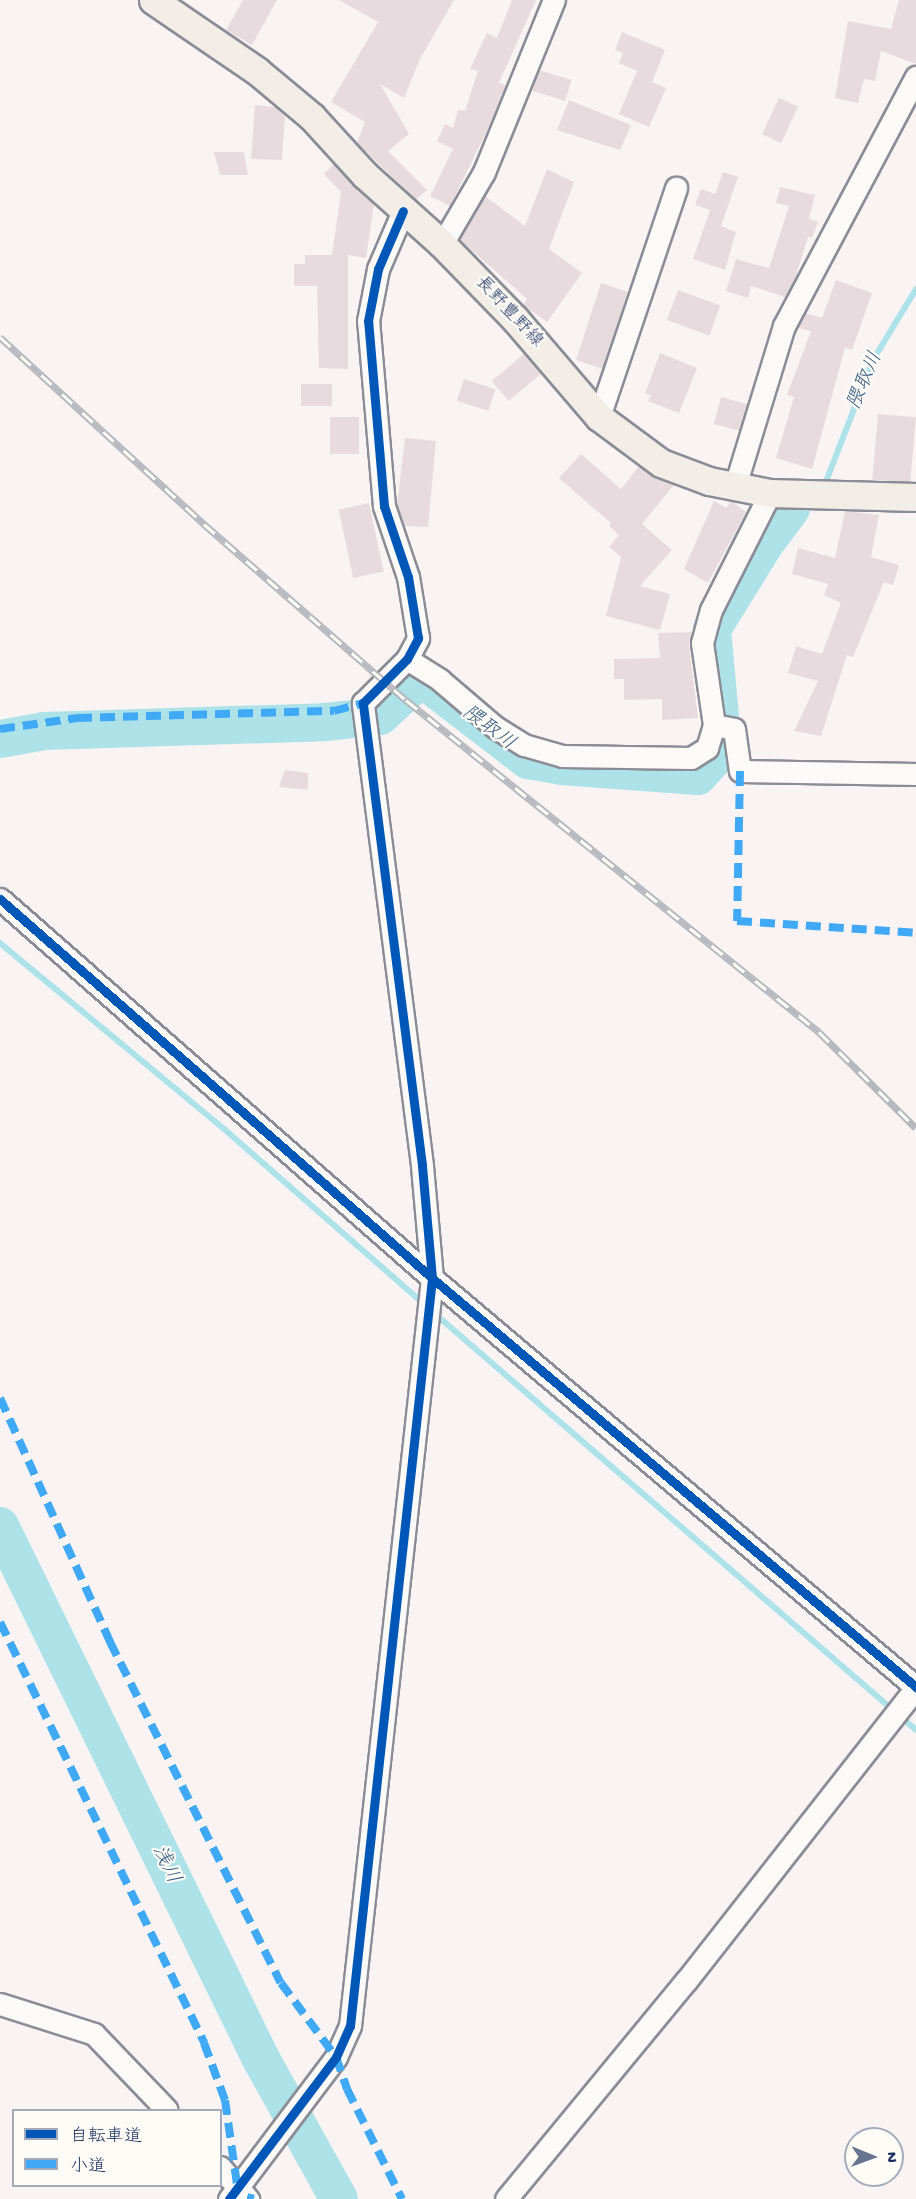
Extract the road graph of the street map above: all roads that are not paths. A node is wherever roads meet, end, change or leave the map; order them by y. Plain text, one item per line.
1 (153, 0) edge
2 (554, 0) edge
3 (916, 77) edge
4 (676, 188) dead end
5 (403, 212) junction
6 (442, 244) junction
7 (599, 417) junction
8 (735, 486) junction
9 (770, 493) junction
10 (916, 497) edge
11 (407, 659) junction
12 (720, 726) junction
13 (916, 774) edge
14 (0, 899) edge
15 (432, 1278) junction
16 (916, 1687) edge
17 (0, 2004) edge
18 (166, 2109) edge
19 (222, 2170) edge
20 (238, 2194) edge
21 (506, 2199) edge

1 - 5 main road, 長野豊野線
2 - 6 street
3 - 8 street
4 - 7 street
5 - 6 main road, 長野豊野線
5 - 11 street
6 - 7 main road, 長野豊野線
7 - 8 main road, 長野豊野線
8 - 9 main road, 長野豊野線
9 - 10 main road, 長野豊野線
9 - 12 street
11 - 12 street
11 - 15 street
12 - 13 street
14 - 15 street
15 - 16 street
15 - 20 street
16 - 21 street
17 - 18 street
19 - 20 street

